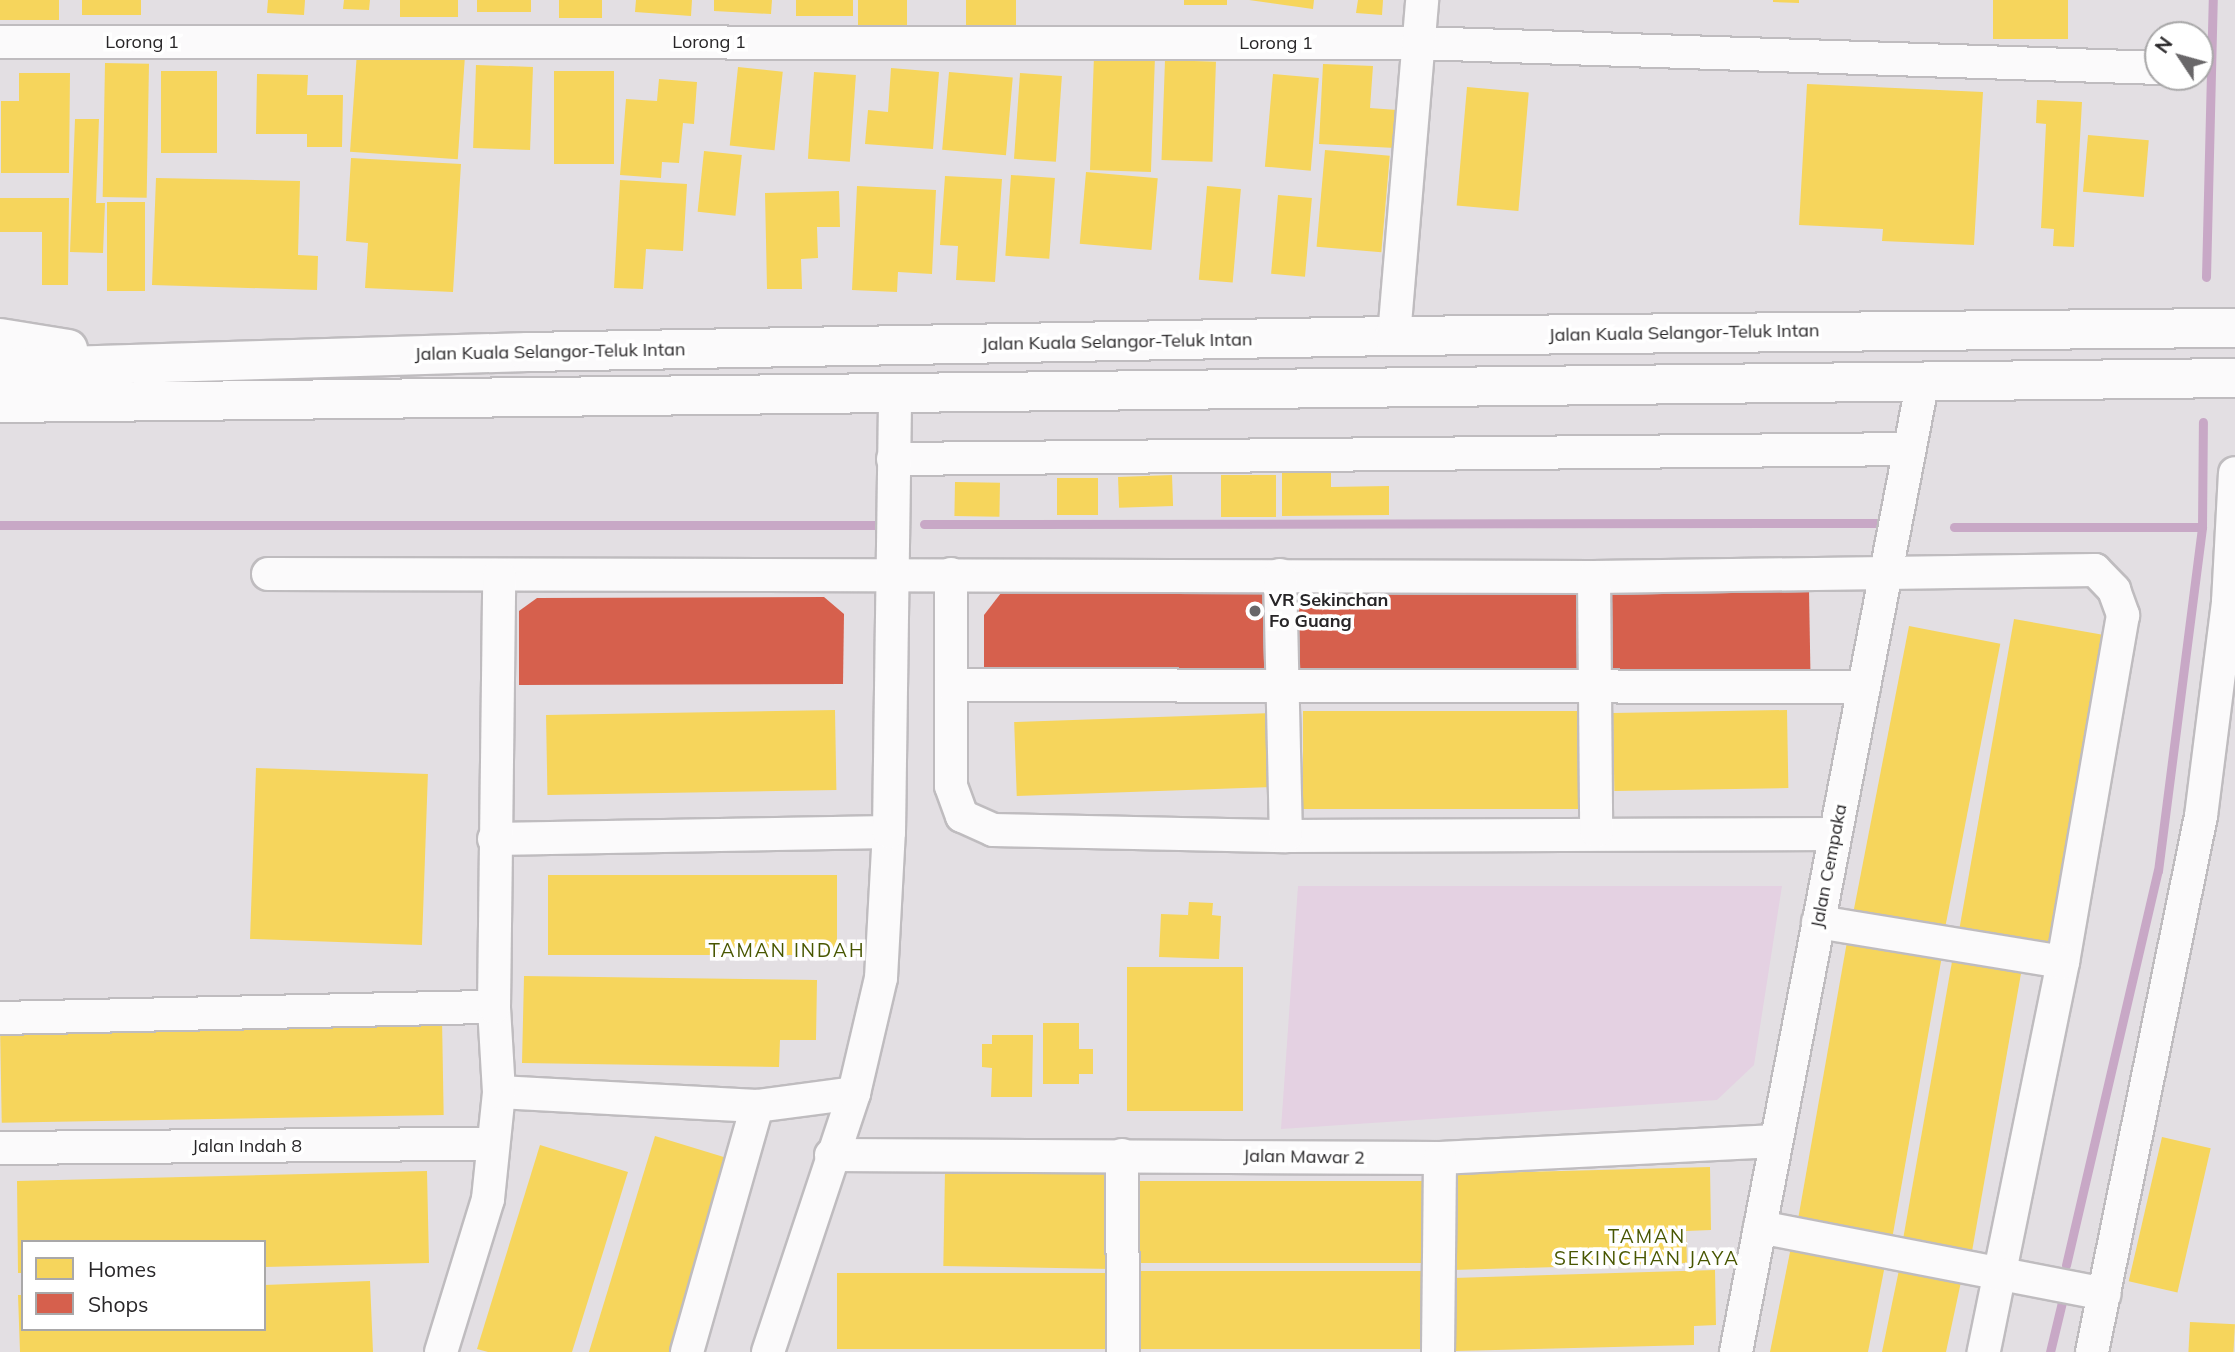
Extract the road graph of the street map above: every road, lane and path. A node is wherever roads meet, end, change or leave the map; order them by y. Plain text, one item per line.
1 (1422, 0) edge
2 (0, 42) edge
3 (1418, 43) junction
4 (2144, 68) edge
5 (2235, 328) edge
6 (1394, 336) junction
7 (0, 338) edge
8 (150, 362) junction
9 (0, 368) edge
10 (2235, 378) edge
11 (1923, 380) junction
12 (895, 391) junction
13 (0, 402) edge
14 (140, 404) junction
15 (0, 423) edge
16 (1909, 449) junction
17 (893, 459) junction
18 (2235, 472) edge
19 (890, 573) junction
20 (951, 574) junction
21 (1885, 574) junction
22 (268, 575) dead end
23 (499, 575) junction
24 (1280, 575) junction
25 (1594, 578) junction
26 (951, 685) junction
27 (1282, 686) junction
28 (1595, 687) junction
29 (1864, 687) junction
30 (1596, 831) junction
31 (889, 832) junction
32 (1835, 834) junction
33 (1286, 836) junction
34 (494, 839) junction
35 (1818, 922) junction
36 (2063, 962) junction
37 (494, 1007) junction
38 (0, 1018) edge
39 (499, 1092) junction
40 (854, 1093) junction
41 (757, 1106) junction
42 (1776, 1141) junction
43 (493, 1144) junction
44 (0, 1147) edge
45 (1122, 1154) junction
46 (831, 1155) junction
47 (1440, 1158) junction
48 (1760, 1227) junction
49 (1999, 1274) junction
50 (2105, 1294) junction
51 (441, 1352) edge
52 (687, 1352) edge
53 (768, 1352) edge
54 (1122, 1352) edge
55 (1438, 1352) edge
56 (1735, 1352) edge
57 (1984, 1352) edge
58 (2092, 1352) edge

1 - 3 street
2 - 3 street, Lorong 1
3 - 4 street, Lorong 1
3 - 6 street
5 - 6 highway, Jalan Kuala Selangor-Teluk Intan
6 - 8 highway, Jalan Kuala Selangor-Teluk Intan
7 - 8 highway
8 - 9 highway, Jalan Kuala Selangor-Teluk Intan
10 - 11 highway
11 - 12 highway
11 - 16 street, Jalan Cempaka
12 - 14 highway
12 - 17 street
13 - 14 highway
14 - 15 highway
16 - 17 street
16 - 21 street, Jalan Cempaka
17 - 19 street
18 - 50 street
19 - 20 street
19 - 23 street
19 - 31 street
20 - 24 street
20 - 26 street
21 - 25 street
21 - 29 street, Jalan Cempaka
21 - 36 street
22 - 23 street
23 - 34 street
24 - 25 street
24 - 27 street
25 - 28 street
26 - 27 street
26 - 33 street
27 - 28 street
27 - 33 street
28 - 29 street
28 - 30 street
29 - 32 street, Jalan Cempaka
30 - 32 street
30 - 33 street
31 - 34 street
31 - 40 street
32 - 35 street, Jalan Cempaka
34 - 37 street
35 - 36 street
35 - 42 street, Jalan Cempaka
36 - 49 street
37 - 38 street
37 - 39 street
39 - 41 street
39 - 43 street
40 - 41 street
40 - 46 street
41 - 52 street
42 - 47 street, Jalan Mawar 2
42 - 48 street, Jalan Cempaka
43 - 44 street, Jalan Indah 8
43 - 51 street
45 - 46 street, Jalan Mawar 2
45 - 47 street, Jalan Mawar 2
45 - 54 street
46 - 53 street
47 - 55 street
48 - 49 street
48 - 56 street, Jalan Cempaka
49 - 50 street
49 - 57 street
50 - 58 street

